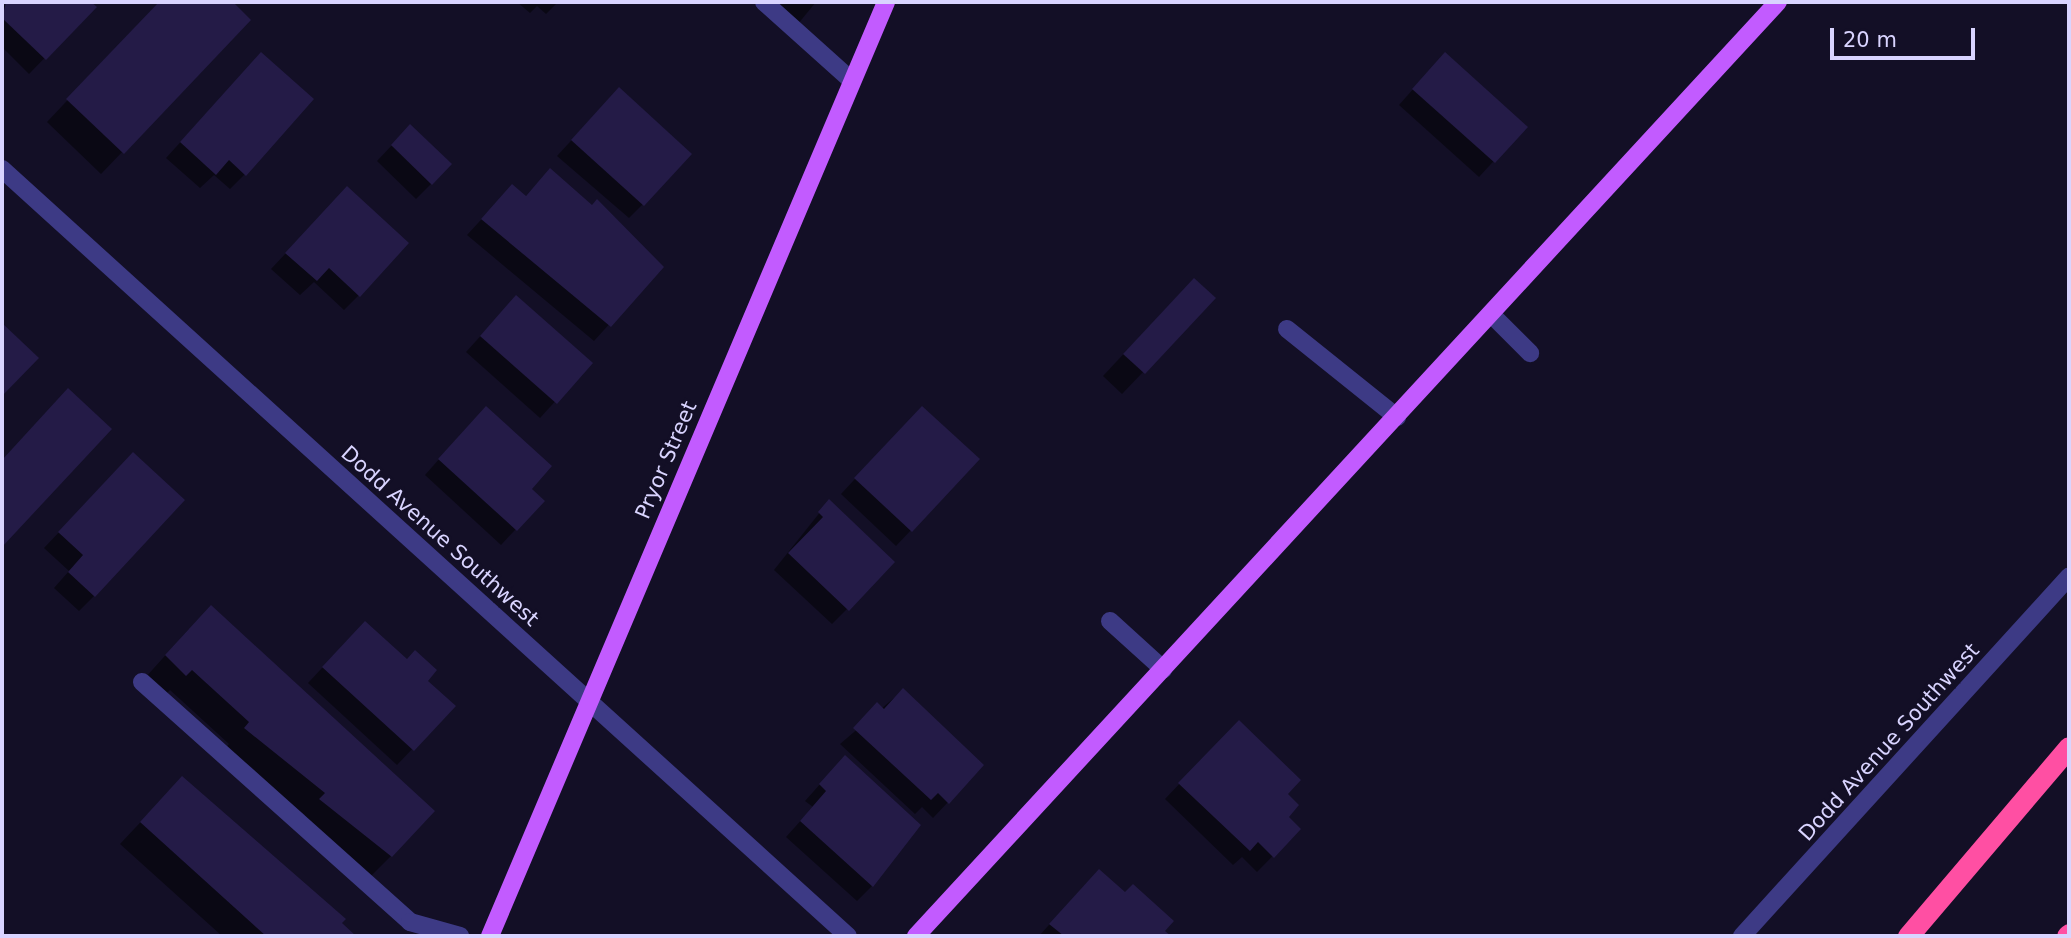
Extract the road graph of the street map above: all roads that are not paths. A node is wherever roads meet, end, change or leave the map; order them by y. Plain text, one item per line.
1 (764, 2) edge
2 (886, 2) edge
3 (1778, 2) edge
4 (851, 80) junction
5 (2, 169) edge
6 (1492, 315) junction
7 (1287, 329) dead end
8 (1530, 354) dead end
9 (1397, 417) junction
10 (2069, 577) edge
11 (1110, 621) dead end
12 (1163, 670) junction
13 (142, 682) dead end
14 (589, 701) junction
15 (2069, 747) edge
16 (460, 936) edge
17 (490, 936) edge
18 (848, 936) edge
19 (916, 936) edge
20 (1742, 936) edge
21 (1908, 936) edge

1 - 4 street
2 - 4 main road, Pryor Street
3 - 6 main road
4 - 14 main road, Pryor Street
5 - 14 street, Dodd Avenue Southwest
6 - 8 street
6 - 9 main road
7 - 9 street
9 - 12 main road
10 - 20 street, Dodd Avenue Southwest
11 - 12 street
12 - 19 main road
13 - 16 street
14 - 17 main road, Pryor Street
14 - 18 street, Dodd Avenue Southwest
15 - 21 highway

